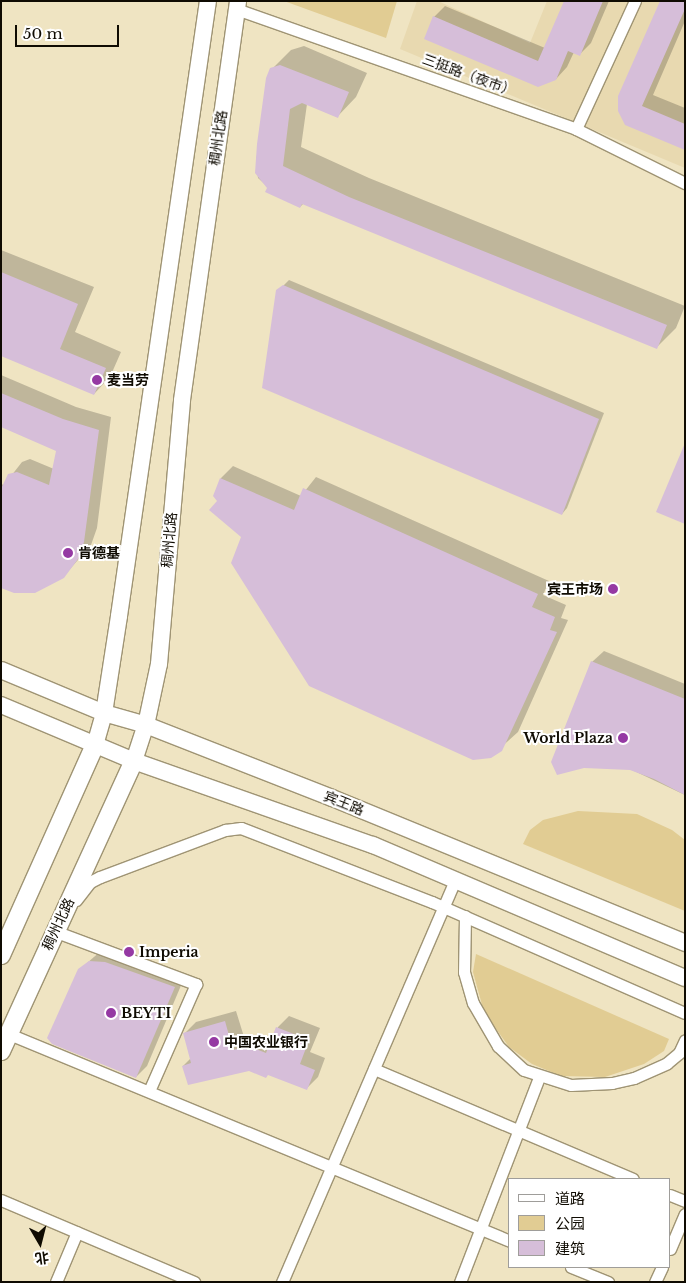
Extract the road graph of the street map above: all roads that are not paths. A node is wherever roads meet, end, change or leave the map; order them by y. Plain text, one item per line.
1 (208, 1) edge
2 (635, 1) edge
3 (237, 5) edge
4 (576, 129) junction
5 (685, 183) edge
6 (1, 670) edge
7 (1, 705) edge
8 (104, 713) junction
9 (146, 725) junction
10 (95, 744) junction
11 (134, 761) junction
12 (455, 880) junction
13 (444, 907) junction
14 (465, 916) junction
15 (54, 931) junction
16 (685, 943) edge
17 (1, 955) edge
18 (685, 978) edge
19 (685, 1013) edge
20 (9, 1034) junction
21 (685, 1040) edge
22 (1, 1051) edge
23 (682, 1054) edge
24 (374, 1069) junction
25 (539, 1077) junction
26 (149, 1091) junction
27 (518, 1131) junction
28 (332, 1167) junction
29 (631, 1178) edge
30 (671, 1195) edge
31 (1, 1200) edge
32 (685, 1201) edge
33 (685, 1214) edge
34 (480, 1229) junction
35 (77, 1232) junction
36 (508, 1240) edge
37 (671, 1247) edge
38 (573, 1268) edge
39 (662, 1268) edge
40 (56, 1282) edge
41 (194, 1282) edge
42 (282, 1282) edge
43 (460, 1282) edge
44 (608, 1282) edge
45 (655, 1282) edge

1 - 8 main road
2 - 4 street
3 - 4 street, 三挺路（夜市）
3 - 9 main road, 稠州北路
4 - 5 street, 三挺路（夜市）
6 - 8 main road, 宾王路
7 - 10 main road
8 - 9 main road, 宾王路
8 - 10 main road
9 - 11 main road, 稠州北路
9 - 16 main road, 宾王路
10 - 11 main road
10 - 17 main road
11 - 12 main road
11 - 15 main road, 稠州北路
12 - 13 street
12 - 18 main road
13 - 14 street
13 - 15 street
13 - 24 street
14 - 19 street
14 - 25 street
15 - 20 main road, 稠州北路
15 - 26 street
20 - 22 main road, 稠州北路
20 - 26 street
21 - 23 street
23 - 25 street
24 - 27 street
24 - 28 street
25 - 27 street
26 - 28 street
27 - 29 street
27 - 34 street
28 - 34 street
28 - 42 street
30 - 32 street
31 - 35 street
33 - 37 street
34 - 36 street
34 - 43 street
35 - 40 street
35 - 41 street
38 - 44 street
39 - 45 street

